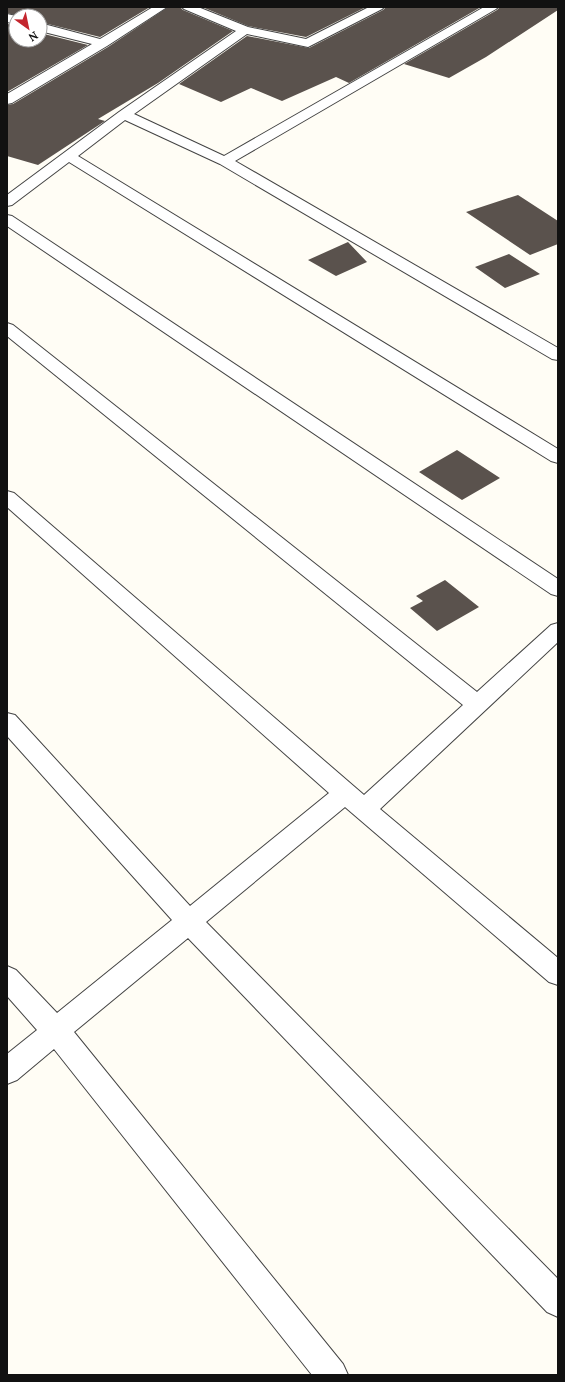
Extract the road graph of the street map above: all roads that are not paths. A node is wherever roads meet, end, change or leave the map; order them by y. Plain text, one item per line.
1 (161, 7) edge
2 (188, 7) edge
3 (378, 7) edge
4 (492, 7) edge
5 (48, 28) edge
6 (245, 30) junction
7 (103, 43) junction
8 (7, 100) edge
9 (124, 115) junction
10 (70, 156) junction
11 (225, 161) junction
12 (7, 202) edge
13 (7, 219) edge
14 (7, 328) edge
15 (558, 355) edge
16 (558, 457) edge
17 (7, 497) edge
18 (558, 589) edge
19 (558, 630) edge
20 (478, 705) junction
21 (7, 720) edge
22 (345, 793) junction
23 (364, 810) junction
24 (188, 921) junction
25 (558, 974) edge
26 (7, 978) edge
27 (56, 1030) junction
28 (7, 1070) edge
29 (558, 1301) edge
30 (332, 1375) edge

1 - 7 street
2 - 6 street
3 - 6 street
4 - 11 street
5 - 7 street
6 - 9 street
7 - 8 street
9 - 10 street
9 - 11 street
10 - 12 street
10 - 16 street
11 - 15 street
13 - 18 street
14 - 20 street
17 - 22 street
19 - 20 street
20 - 23 street
21 - 24 street
22 - 23 street
22 - 24 street
23 - 25 street
24 - 27 street
24 - 29 street
26 - 27 street
27 - 28 street
27 - 30 street

